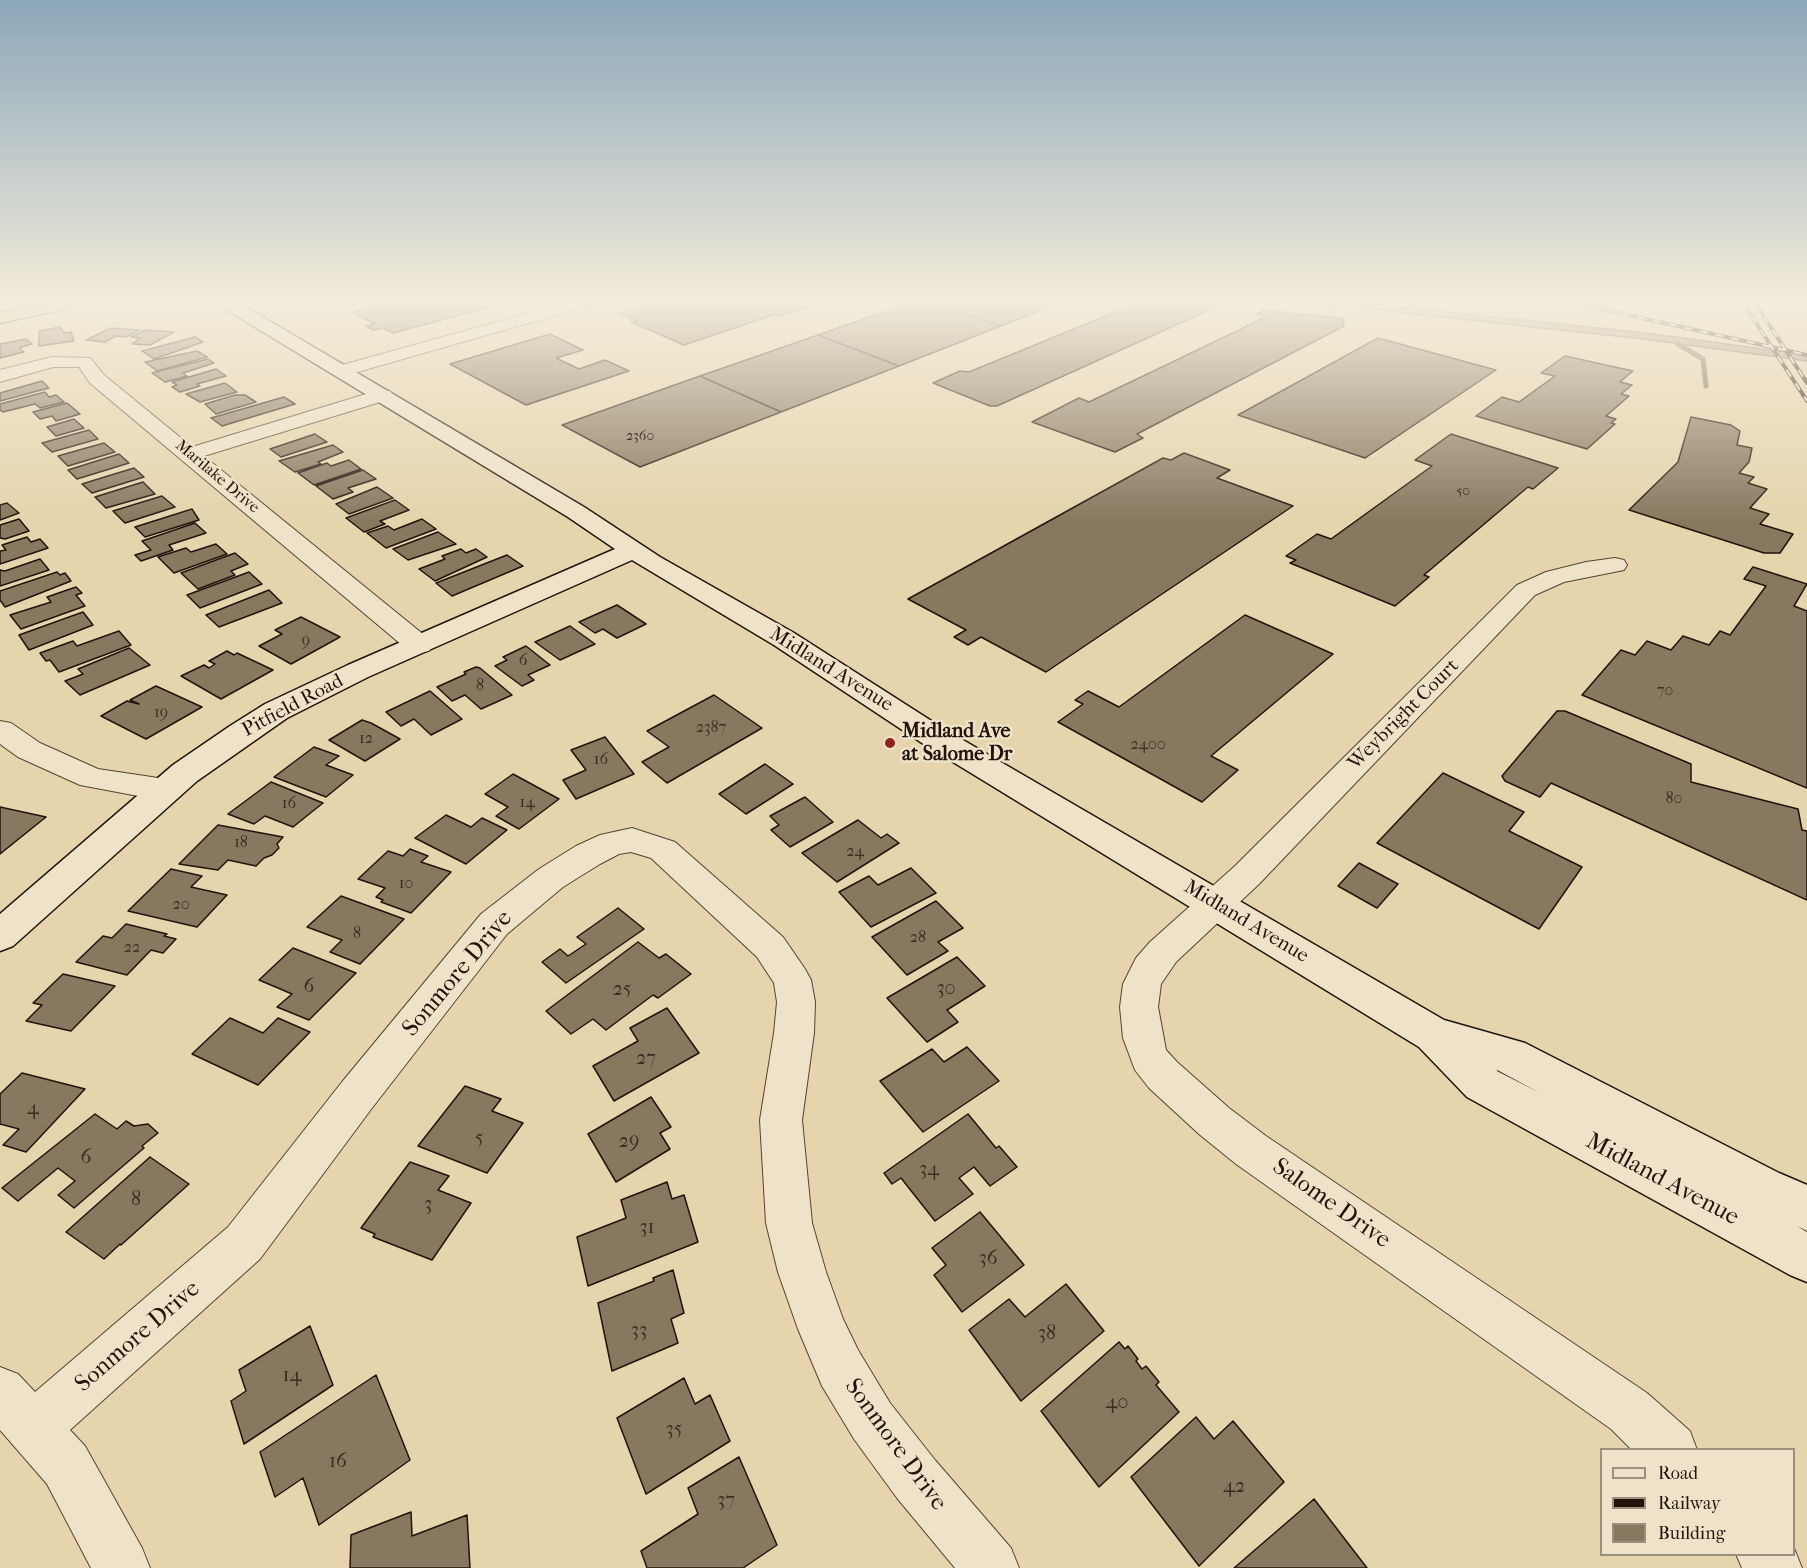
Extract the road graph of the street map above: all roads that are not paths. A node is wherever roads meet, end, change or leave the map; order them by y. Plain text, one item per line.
1 (94, 376) edge
2 (350, 376) edge
3 (383, 395) junction
4 (190, 454) junction
5 (634, 550) junction
6 (1615, 565) dead end
7 (419, 645) junction
8 (0, 730) edge
9 (165, 790) junction
10 (1216, 904) junction
11 (0, 936) edge
12 (1434, 1035) junction
13 (1807, 1208) edge
14 (1807, 1258) edge
15 (17, 1410) edge
16 (1670, 1448) edge
17 (122, 1568) edge
18 (991, 1568) edge

1 - 4 street, Marilake Drive
2 - 3 main road, Midland Avenue
3 - 4 street
3 - 5 main road, Midland Avenue
4 - 7 street, Marilake Drive
5 - 7 main road, Pitfield Road
5 - 10 main road, Midland Avenue
6 - 10 street, Weybright Court
7 - 9 main road, Pitfield Road
8 - 9 street
9 - 11 main road, Pitfield Road
10 - 12 main road, Midland Avenue
10 - 16 street, Salome Drive
12 - 13 main road, Midland Avenue
12 - 14 main road, Midland Avenue
15 - 17 street
15 - 18 street, Sonmore Drive

